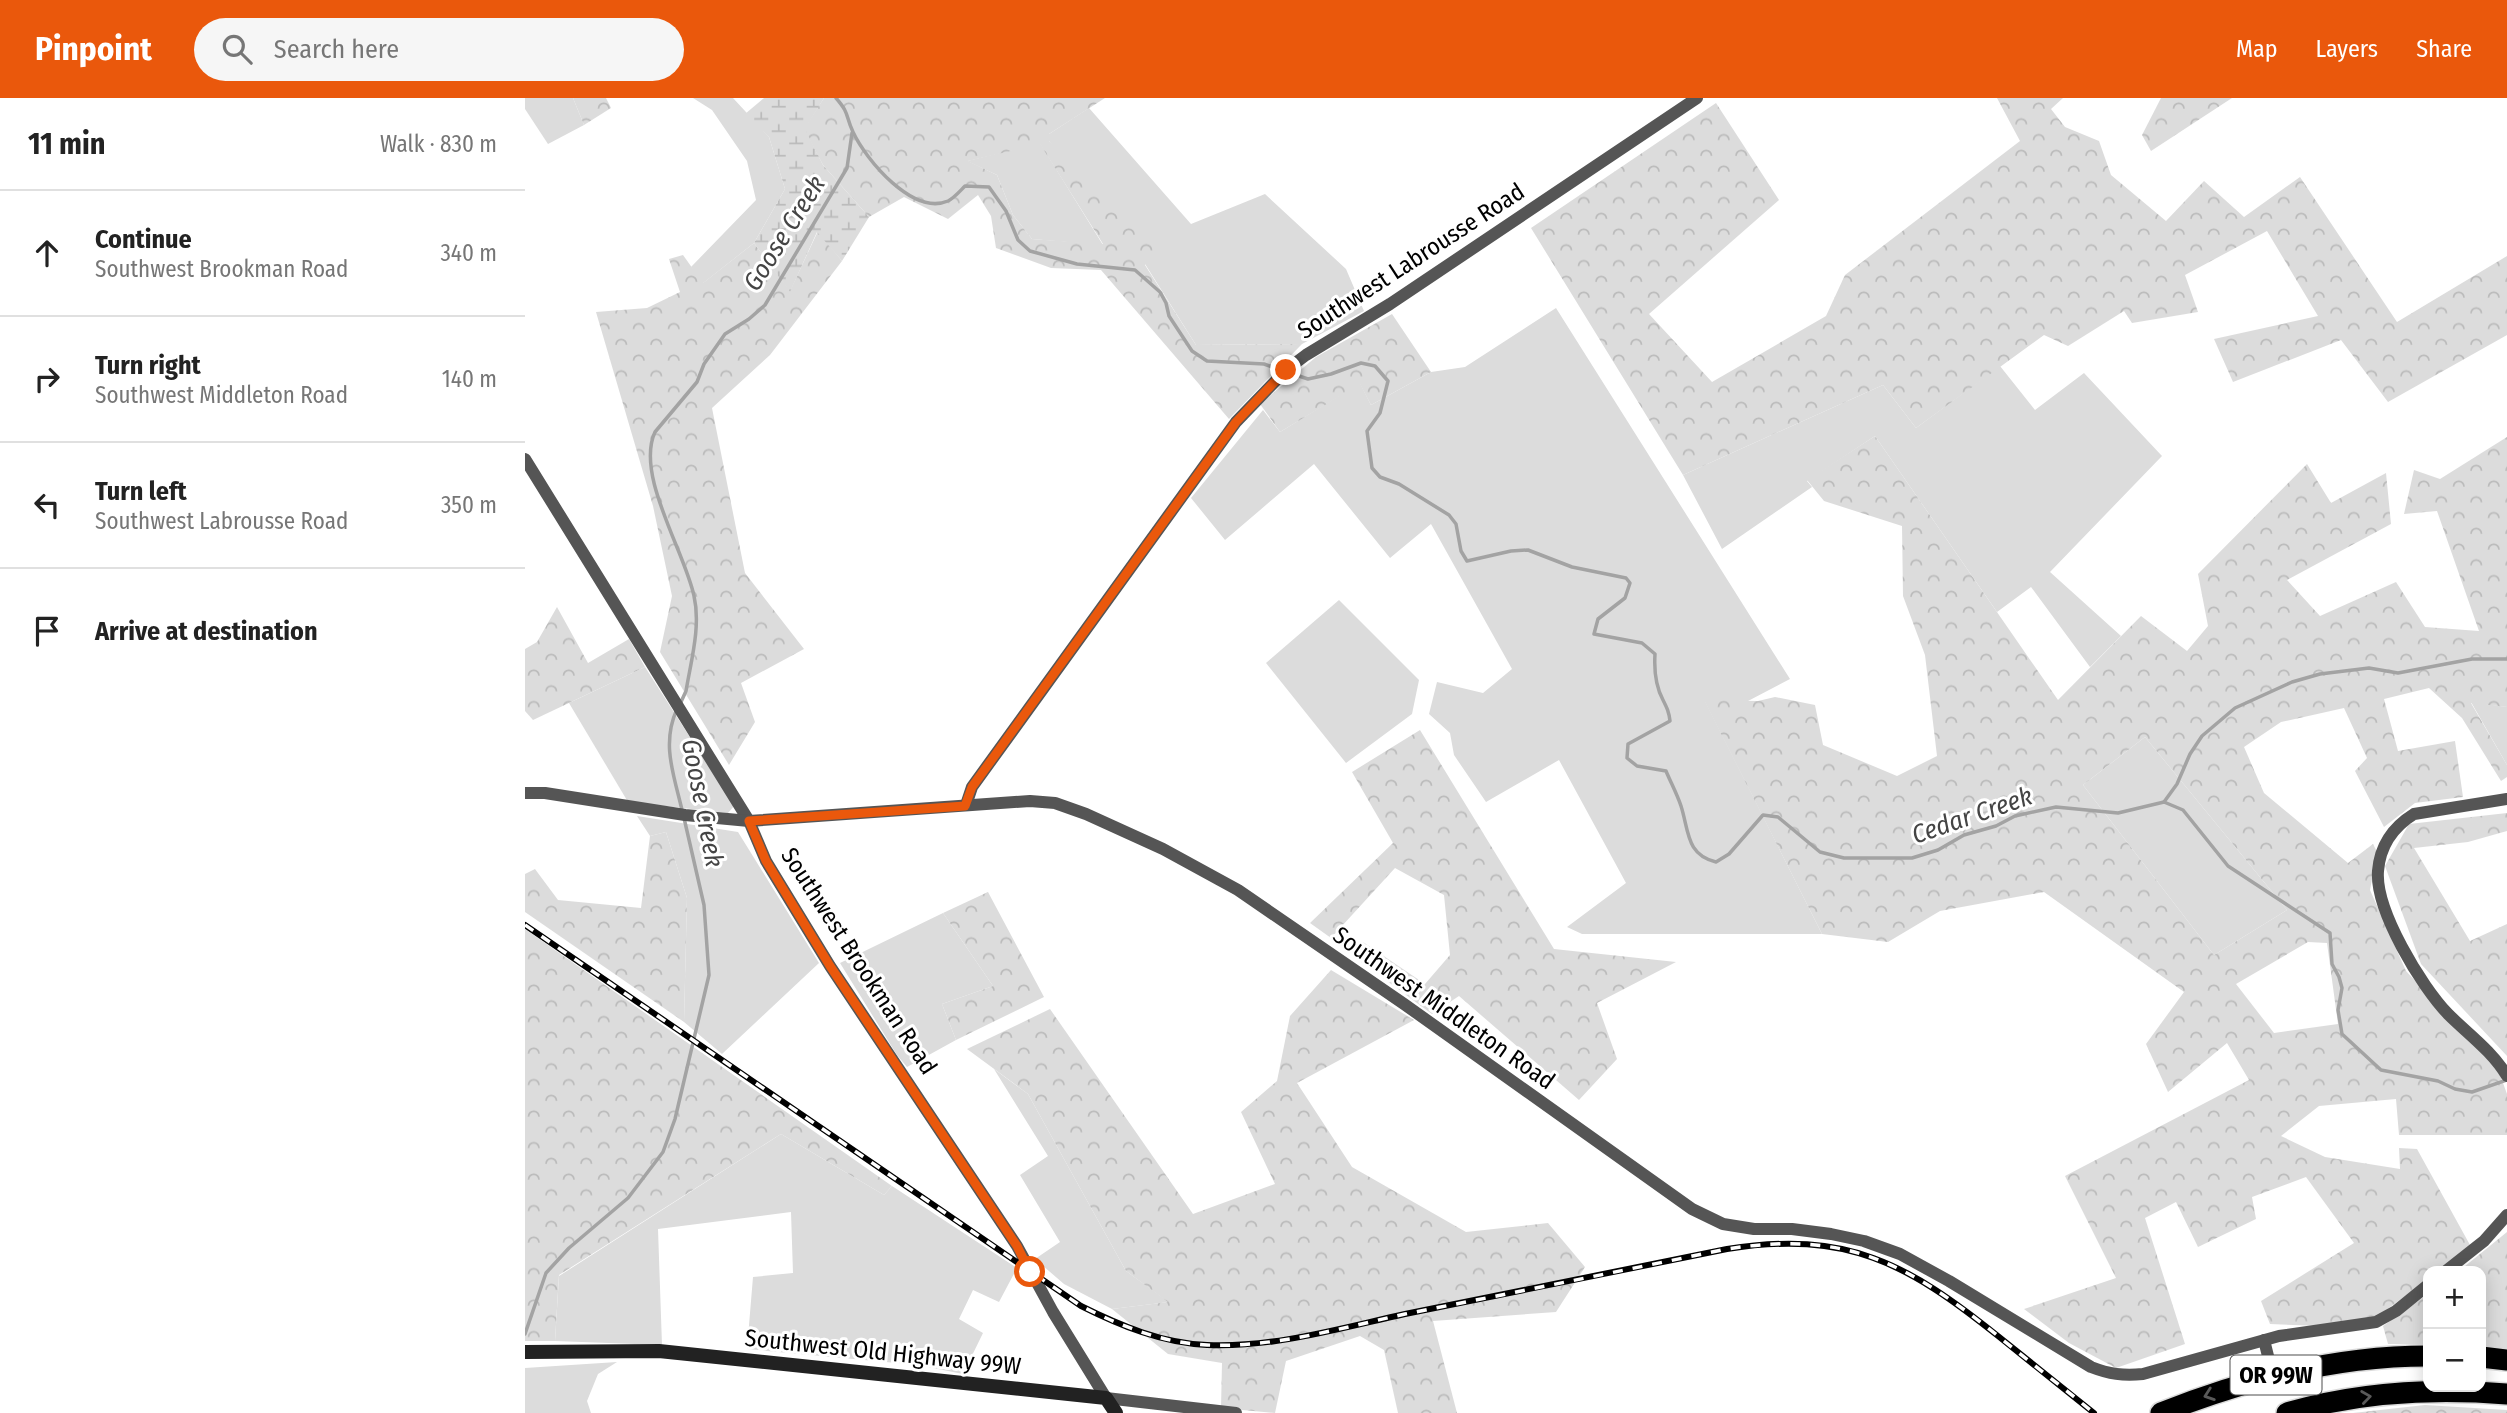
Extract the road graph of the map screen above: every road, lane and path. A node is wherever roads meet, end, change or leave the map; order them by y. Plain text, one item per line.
1 (1697, 98) edge
2 (525, 459) edge
3 (525, 793) edge
4 (2507, 799) edge
5 (965, 806) junction
6 (749, 821) junction
7 (2507, 1076) edge
8 (2507, 1216) edge
9 (2452, 1266) edge
10 (2423, 1289) edge
11 (2264, 1340) junction
12 (525, 1352) edge
13 (2423, 1356) edge
14 (2486, 1358) edge
15 (2507, 1360) edge
16 (2273, 1376) junction
17 (2507, 1394) edge
18 (1106, 1398) junction
19 (1116, 1413) edge
20 (1236, 1413) edge
21 (2161, 1413) edge
22 (2287, 1413) edge

1 - 5 street, Southwest Labrousse Road
2 - 6 street, Southwest Brookman Road
3 - 6 street, Southwest Middleton Road
4 - 7 street
5 - 6 street, Southwest Middleton Road
5 - 11 street, Southwest Middleton Road
6 - 18 street, Southwest Brookman Road
8 - 9 street
10 - 11 street, Southwest Middleton Road
11 - 16 street
12 - 18 street, Southwest Old Highway 99W
13 - 16 highway, OR 99W
14 - 15 highway
16 -> 21 highway, OR 99W
22 -> 17 highway, OR 99W
18 - 19 street, Southwest Brookman Road
18 - 20 street, Southwest Old Highway 99W

